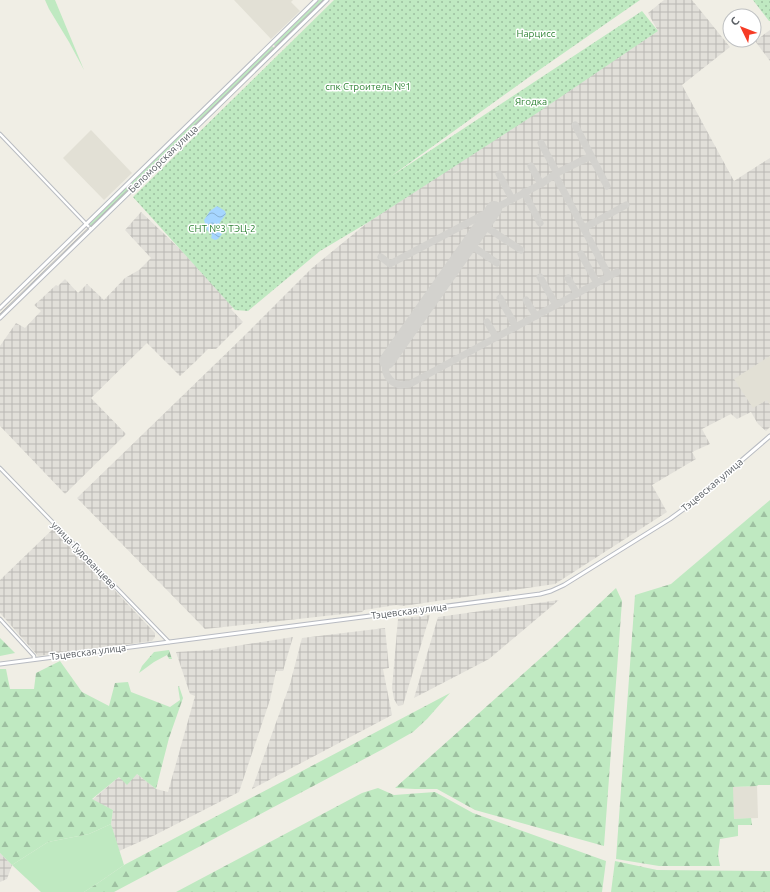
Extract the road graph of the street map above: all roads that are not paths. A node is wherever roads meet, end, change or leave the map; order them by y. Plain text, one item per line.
1 (316, 0) edge
2 (327, 0) edge
3 (0, 134) edge
4 (86, 224) junction
5 (91, 229) junction
6 (1, 307) edge
7 (7, 312) junction
8 (0, 318) edge
9 (770, 436) edge
10 (0, 468) edge
11 (0, 619) edge
12 (169, 642) junction
13 (34, 659) junction
14 (0, 664) edge

1 - 4 main road, Беломорская улица
2 - 5 main road, Беломорская улица
3 - 4 street
4 - 5 street
4 - 6 main road, Беломорская улица
5 - 7 main road, Беломорская улица
6 - 7 main road
7 - 8 main road, Беломорская улица
9 - 12 main road, Тэцевская улица
10 - 12 street, улица Гудованцева
11 - 13 street
12 - 13 main road, Тэцевская улица
13 - 14 main road, Тэцевская улица

